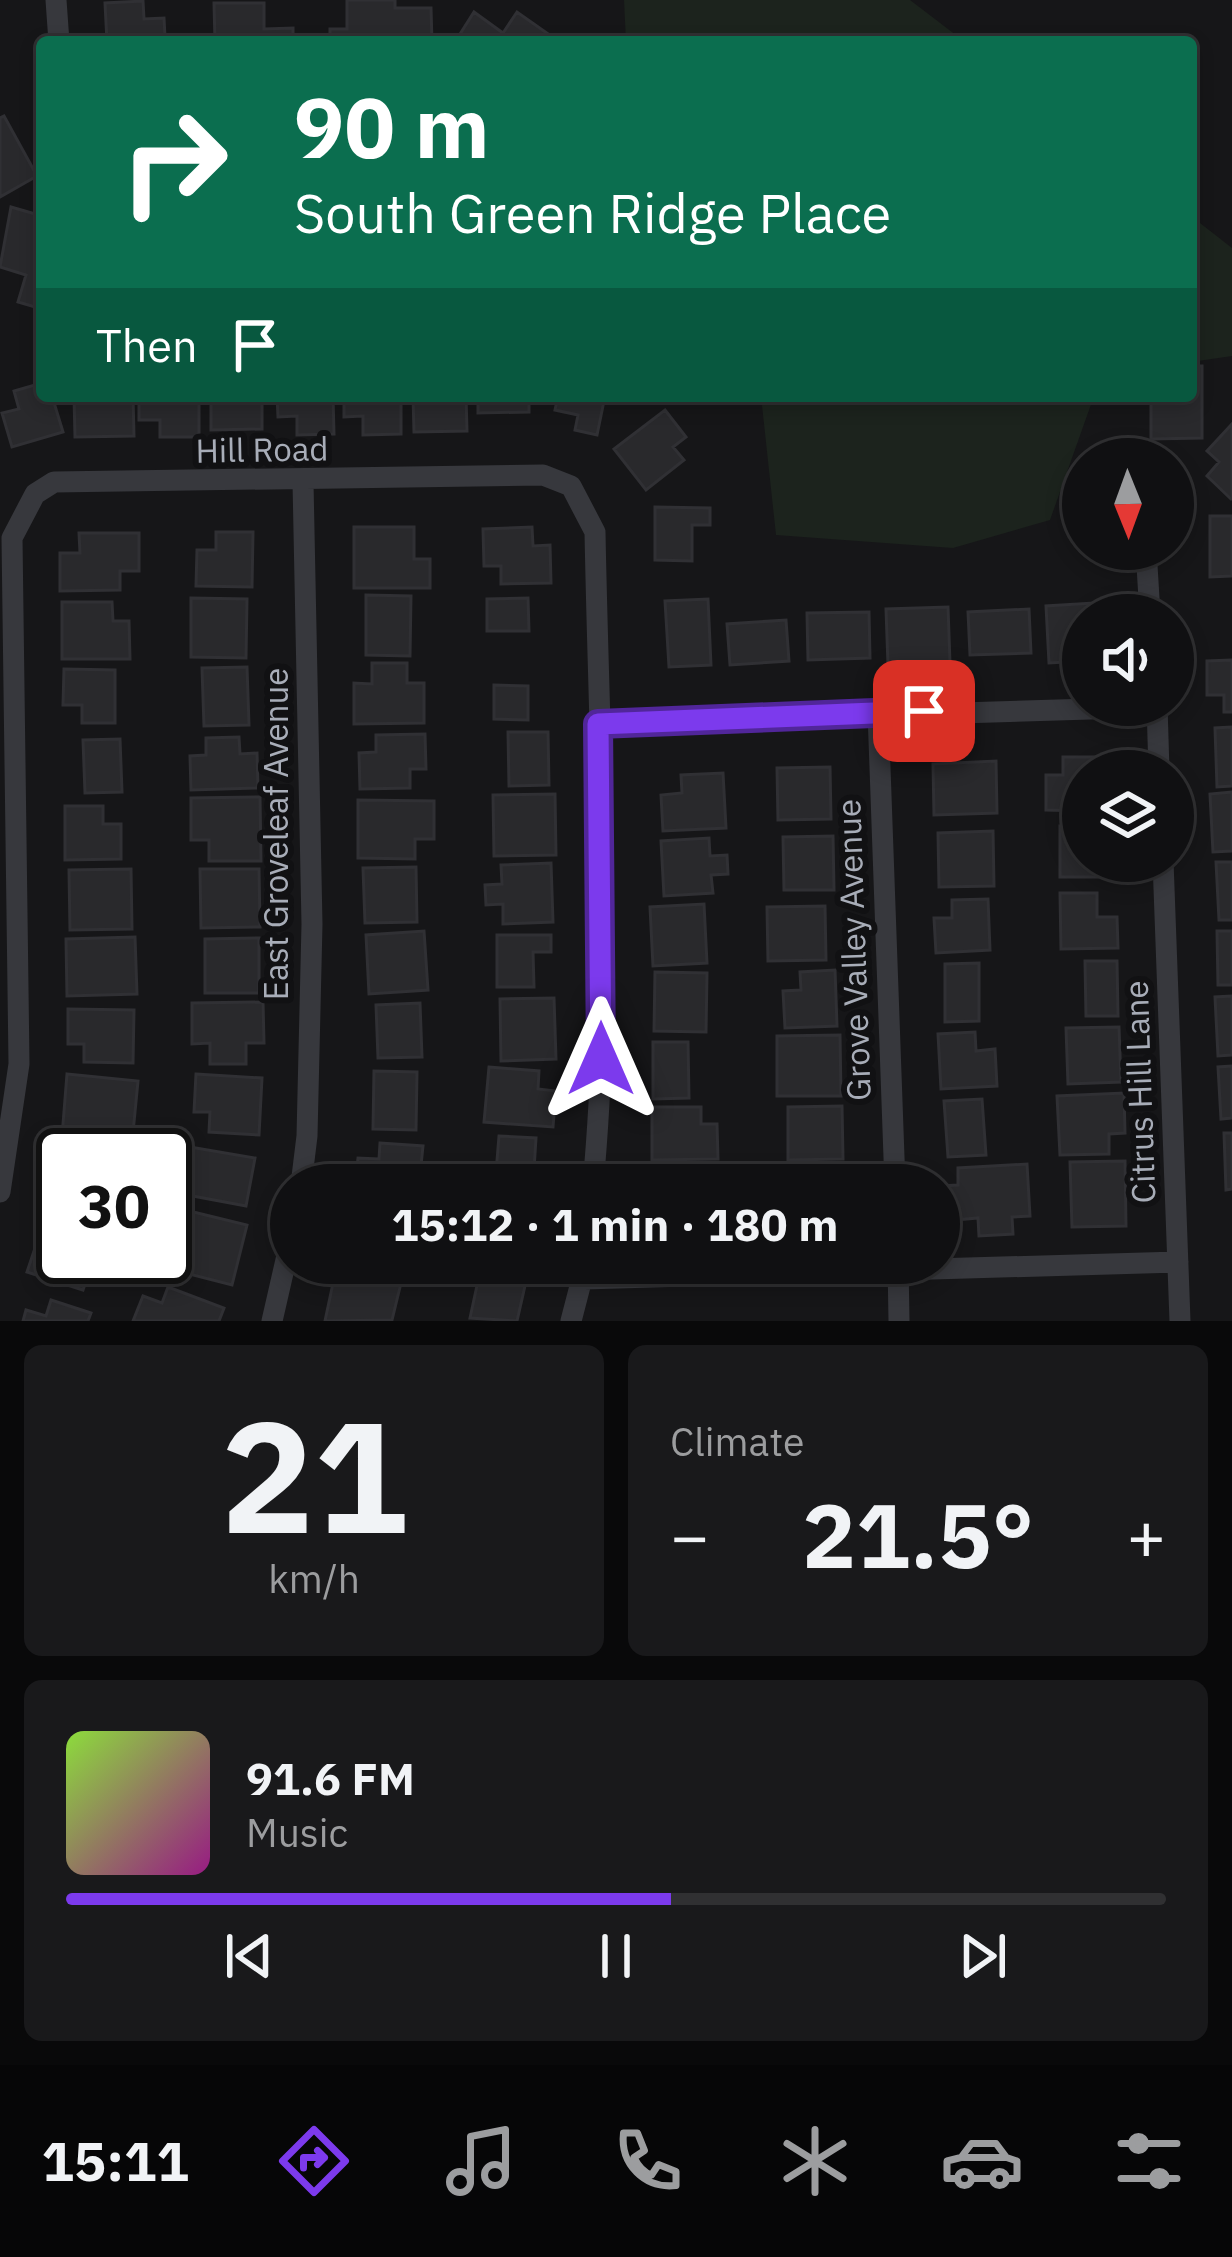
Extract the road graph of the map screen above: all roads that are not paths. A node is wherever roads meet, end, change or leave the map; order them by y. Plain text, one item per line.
1 (56, 0) edge
2 (59, 36) edge
3 (304, 482) junction
4 (1062, 708) edge
5 (878, 712) junction
6 (598, 724) junction
7 (1164, 882) edge
8 (302, 1164) edge
9 (595, 1164) edge
10 (894, 1164) edge
11 (0, 1192) edge
12 (1178, 1262) junction
13 (960, 1266) edge
14 (280, 1284) edge
15 (581, 1284) edge
16 (898, 1284) edge
17 (272, 1321) edge
18 (571, 1321) edge
19 (898, 1321) edge
20 (1180, 1321) edge

1 - 2 street
3 - 6 street, Hill Road
3 - 8 street, East Groveleaf Avenue
3 - 11 street, Hill Road
4 - 5 street
5 - 6 street
5 - 10 street, Grove Valley Avenue
6 - 9 street
7 - 12 street, Citrus Hill Lane
12 - 13 street
12 - 20 street, Citrus Hill Lane
14 - 17 street
15 - 18 street
16 - 19 street

